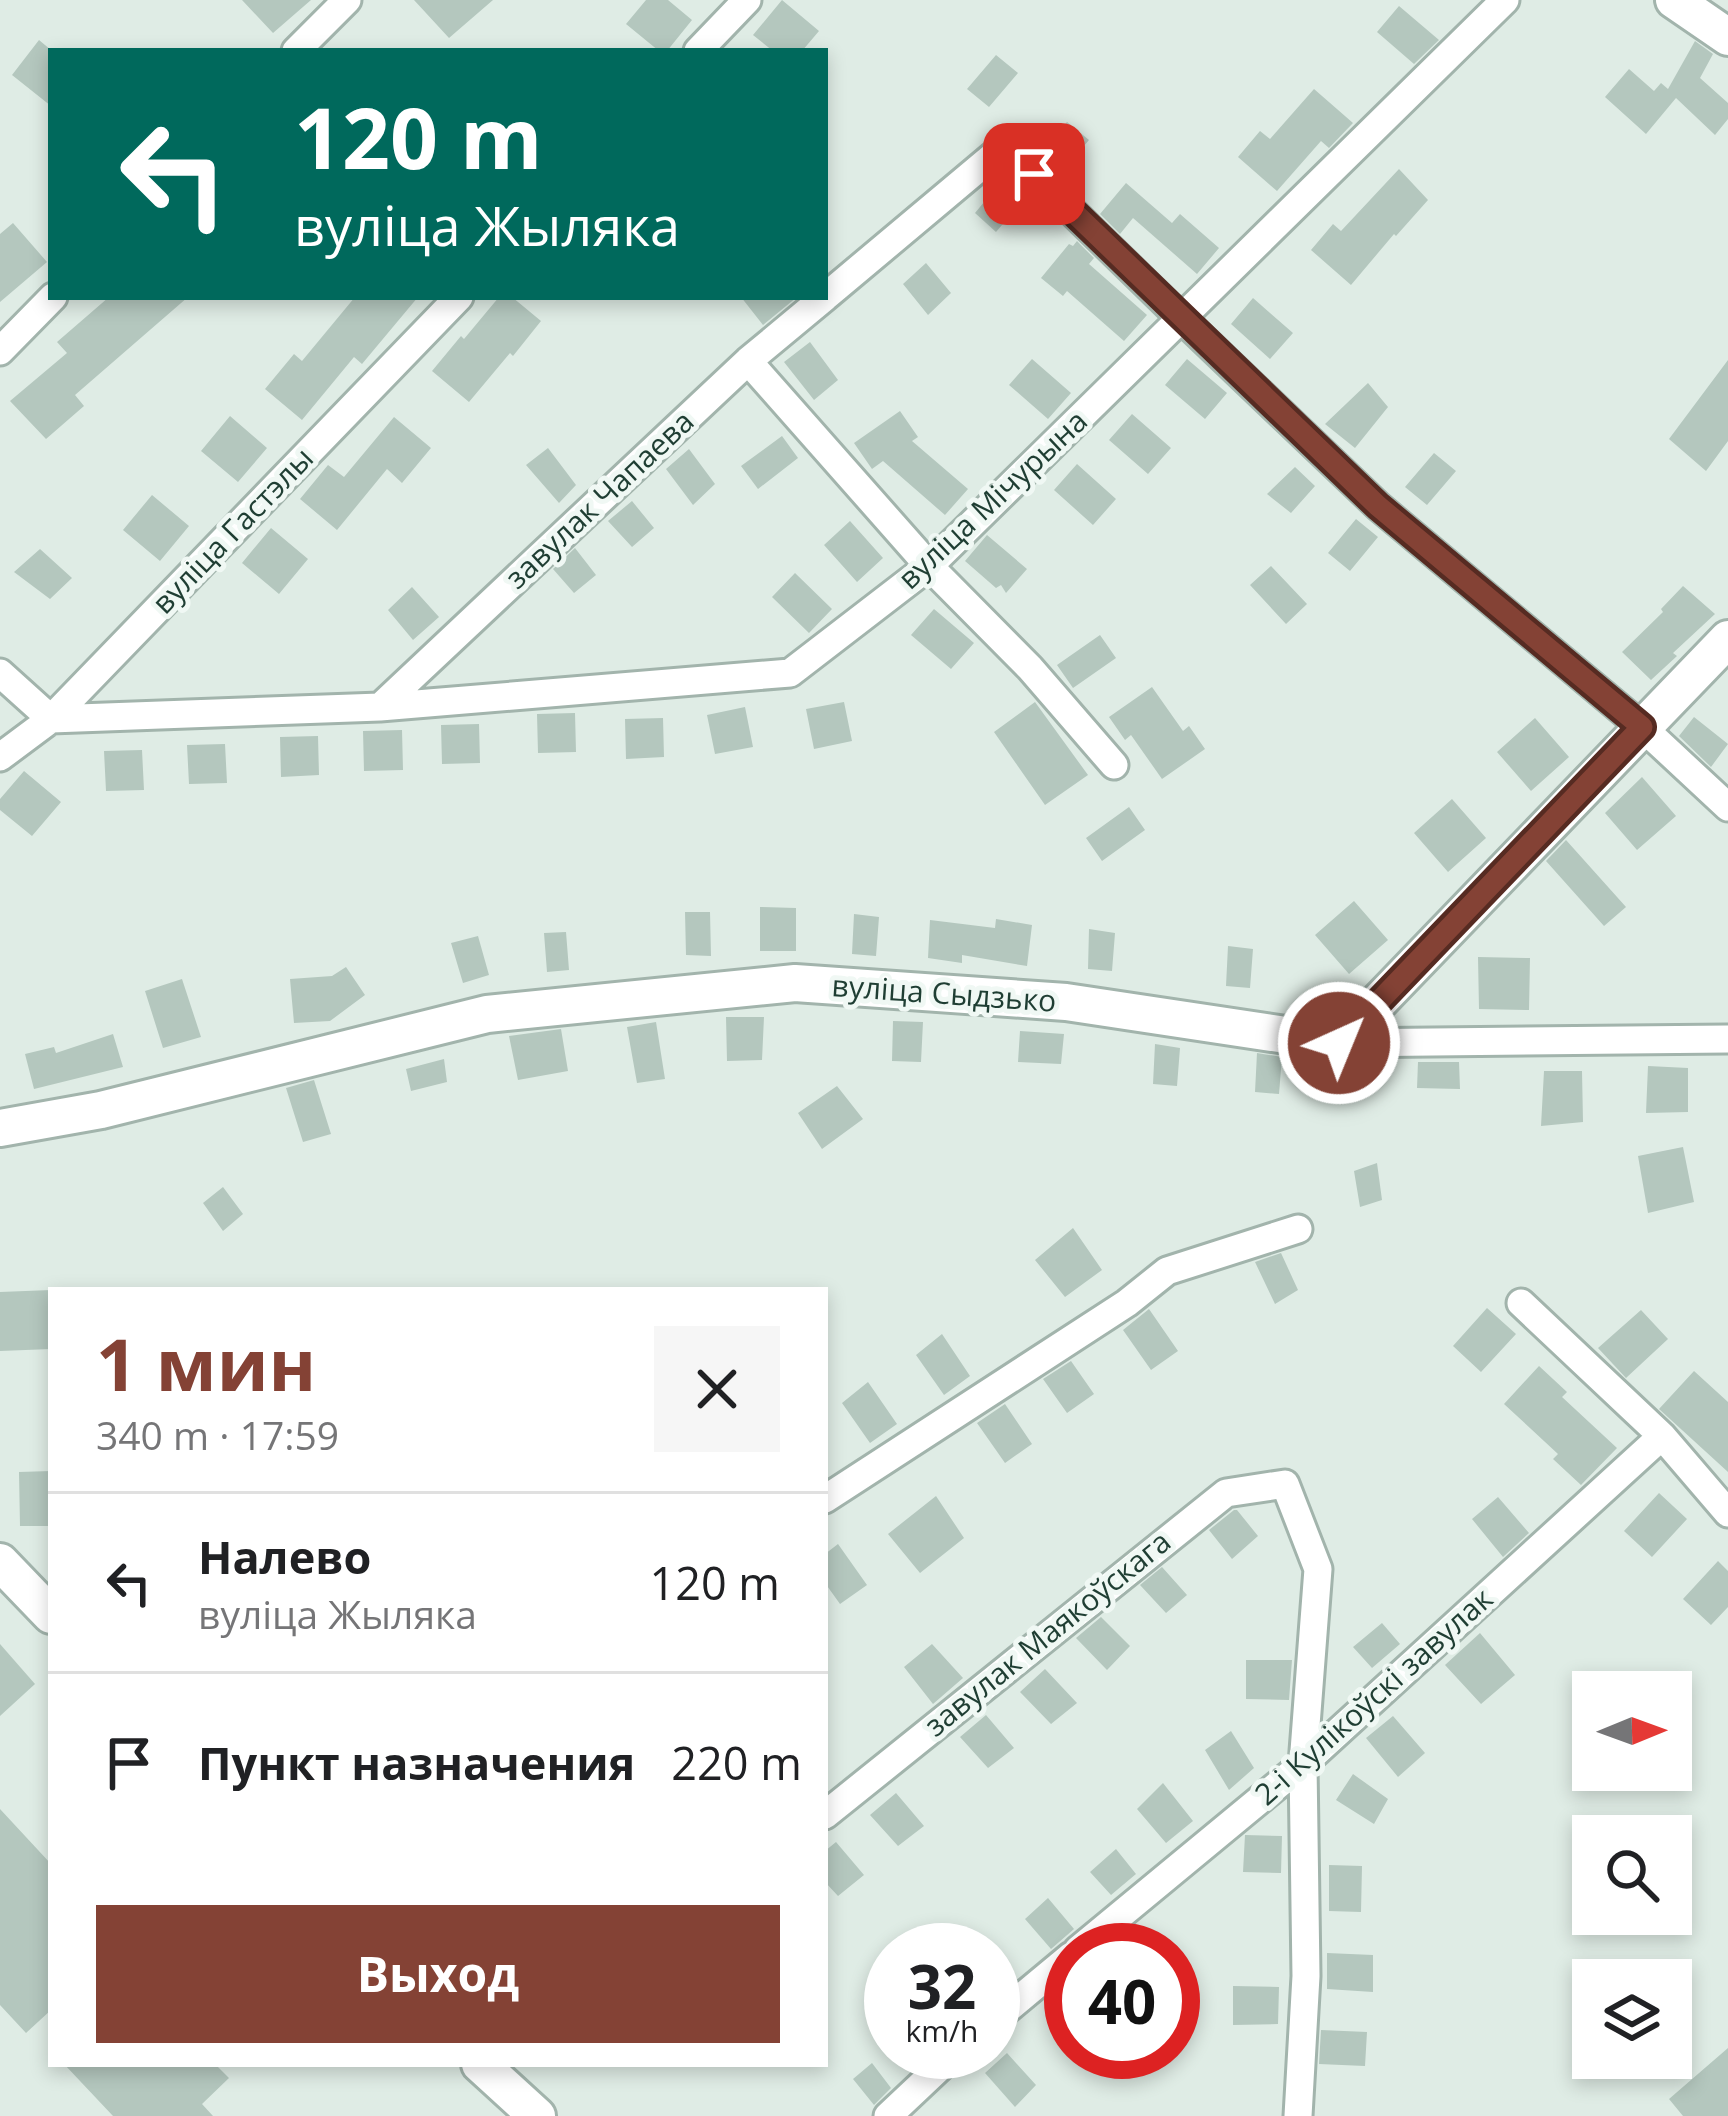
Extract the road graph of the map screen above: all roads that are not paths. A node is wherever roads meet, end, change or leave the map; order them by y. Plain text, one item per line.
1 (347, 0) edge
2 (747, 0) edge
3 (1504, 0) edge
4 (1674, 0) edge
5 (1728, 37) edge
6 (299, 48) edge
7 (701, 48) edge
8 (828, 294) edge
9 (50, 300) edge
10 (456, 300) edge
11 (821, 300) edge
12 (1180, 317) junction
13 (0, 351) edge
14 (748, 361) junction
15 (929, 566) junction
16 (1728, 639) edge
17 (0, 673) edge
18 (380, 707) junction
19 (51, 719) junction
20 (1642, 727) junction
21 (0, 757) edge
22 (1114, 765) dead end
23 (1728, 807) edge
24 (1728, 1039) edge
25 (1339, 1043) junction
26 (0, 1128) edge
27 (1298, 1228) dead end
28 (1520, 1303) dead end
29 (1662, 1436) junction
30 (828, 1497) edge
31 (1728, 1513) edge
32 (0, 1562) edge
33 (48, 1612) edge
34 (1303, 1763) junction
35 (828, 1813) edge
36 (1110, 1923) edge
37 (1044, 1978) edge
38 (1020, 1998) edge
39 (494, 2068) edge
40 (927, 2079) edge
41 (537, 2116) edge
42 (888, 2116) edge
43 (1298, 2116) edge

1 - 6 street
2 - 7 street
3 - 12 street, вуліца Мічурына
4 - 5 street
8 - 12 street, завулак Чапаева
9 - 13 street
10 - 19 street, вуліца Гастэлы
11 - 14 street, завулак Чапаева
12 - 15 street, вуліца Мічурына
12 - 20 street
14 - 15 street
14 - 18 street, завулак Чапаева
15 - 18 street, вуліца Мічурына
15 - 22 street
16 - 20 street
17 - 19 street
18 - 19 street, вуліца Мічурына
19 - 21 street, вуліца Гастэлы
20 - 23 street
20 - 25 street
24 - 25 street
25 - 26 street, вуліца Сыдзько
27 - 30 street
28 - 29 street
29 - 31 street
29 - 34 street, 2-і Кулікоўскі завулак
32 - 33 street
34 - 35 street, завулак Маякоўскага
34 - 36 street, 2-і Кулікоўскі завулак
34 - 43 street
37 - 38 street
39 - 41 street
40 - 42 street

